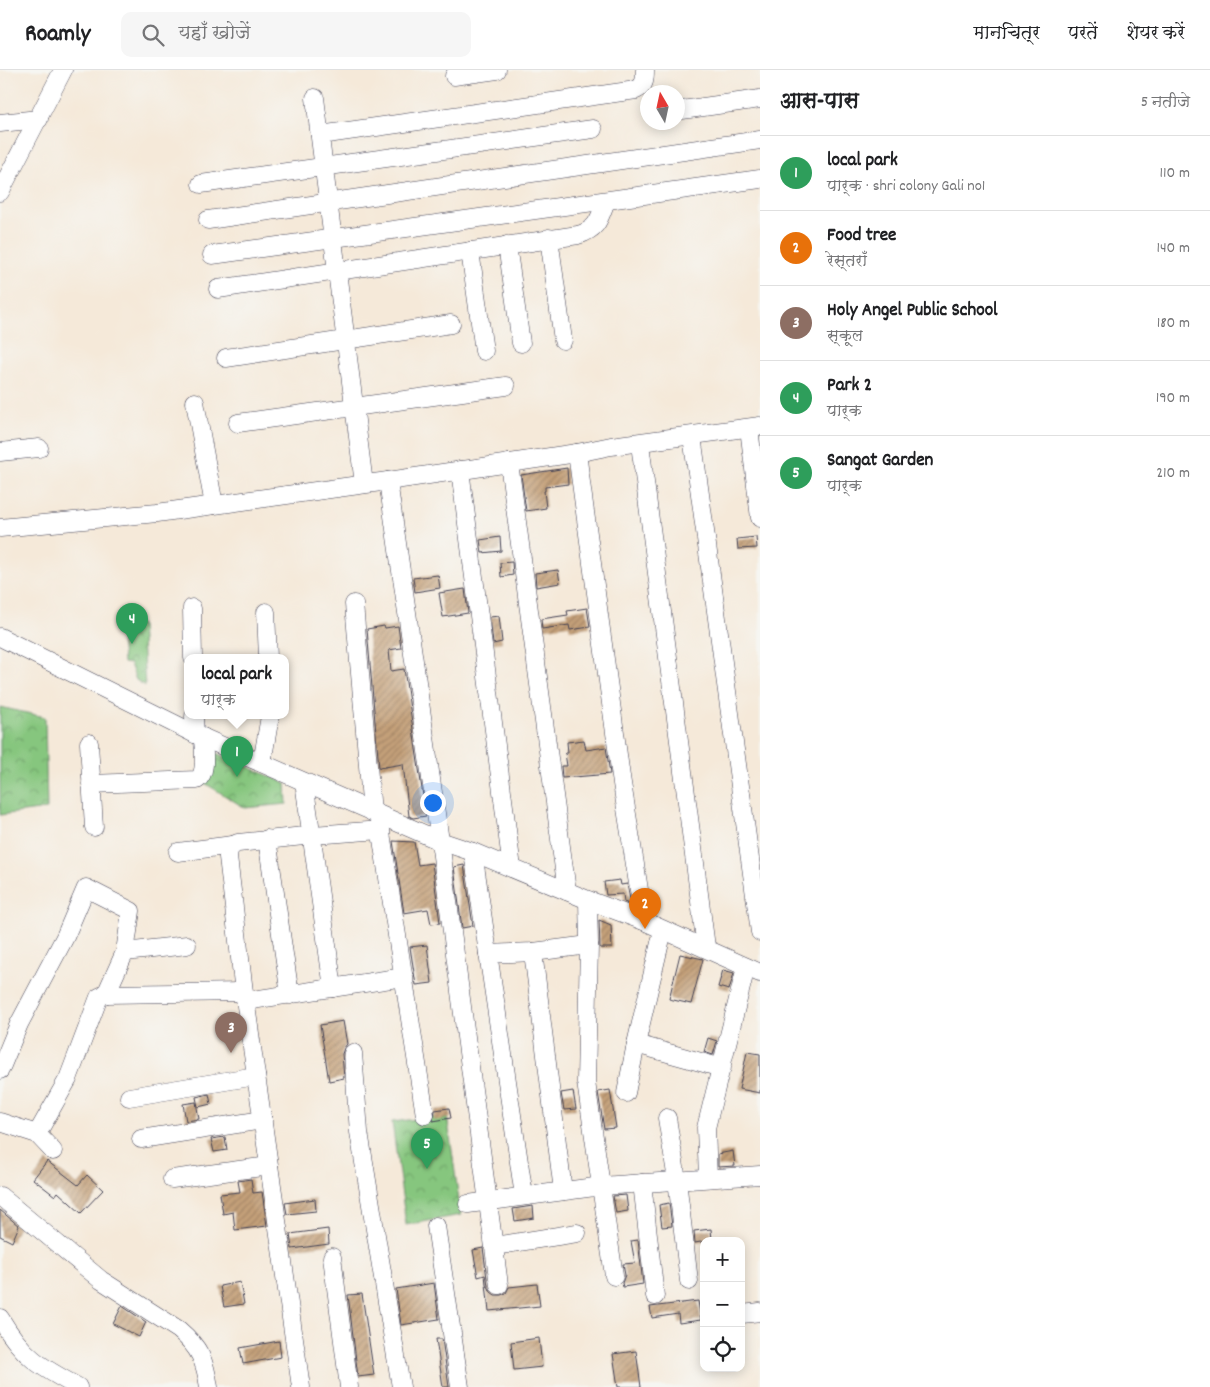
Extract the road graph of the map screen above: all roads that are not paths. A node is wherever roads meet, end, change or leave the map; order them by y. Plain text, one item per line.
1 (63, 70) edge
2 (497, 70) edge
3 (645, 70) edge
4 (454, 76) dead end
5 (315, 98) dead end
6 (760, 99) edge
7 (685, 110) edge
8 (39, 119) junction
9 (0, 123) edge
10 (593, 129) dead end
11 (320, 135) junction
12 (760, 140) edge
13 (324, 167) junction
14 (760, 179) edge
15 (201, 184) dead end
16 (0, 192) edge
17 (606, 201) junction
18 (328, 203) junction
19 (208, 220) dead end
20 (333, 238) junction
21 (549, 238) junction
22 (506, 245) junction
23 (470, 250) junction
24 (212, 255) dead end
25 (337, 271) junction
26 (218, 289) dead end
27 (451, 324) dead end
28 (345, 340) junction
29 (563, 340) dead end
30 (521, 343) dead end
31 (484, 351) dead end
32 (226, 358) dead end
33 (506, 386) dead end
34 (195, 402) dead end
35 (354, 406) junction
36 (238, 423) dead end
37 (754, 427) edge
38 (692, 436) junction
39 (640, 444) junction
40 (39, 448) dead end
41 (0, 452) edge
42 (577, 453) junction
43 (509, 463) junction
44 (460, 470) junction
45 (388, 481) junction
46 (364, 484) junction
47 (214, 505) junction
48 (760, 518) edge
49 (0, 528) edge
50 (354, 604) dead end
51 (192, 608) dead end
52 (266, 612) dead end
53 (0, 637) edge
54 (193, 654) edge
55 (268, 654) edge
56 (195, 719) edge
57 (269, 719) edge
58 (199, 735) junction
59 (89, 744) dead end
60 (262, 763) junction
61 (304, 782) junction
62 (91, 784) junction
63 (377, 819) junction
64 (94, 827) dead end
65 (753, 830) edge
66 (313, 835) junction
67 (267, 839) junction
68 (440, 841) junction
69 (233, 845) junction
70 (178, 852) dead end
71 (473, 852) junction
72 (512, 868) junction
73 (567, 891) junction
74 (588, 900) junction
75 (644, 921) junction
76 (663, 930) junction
77 (760, 932) edge
78 (187, 945) dead end
79 (589, 945) junction
80 (706, 947) junction
81 (125, 952) junction
82 (533, 952) junction
83 (488, 954) junction
84 (753, 970) edge
85 (404, 977) junction
86 (333, 988) junction
87 (106, 994) junction
88 (290, 995) junction
89 (245, 997) junction
90 (636, 1044) junction
91 (353, 1053) dead end
92 (722, 1068) junction
93 (0, 1070) edge
94 (256, 1076) junction
95 (626, 1093) dead end
96 (129, 1097) dead end
97 (425, 1115) dead end
98 (668, 1118) dead end
99 (263, 1120) junction
100 (0, 1122) edge
101 (37, 1134) junction
102 (141, 1139) dead end
103 (52, 1151) dead end
104 (269, 1166) junction
105 (760, 1175) edge
106 (708, 1178) junction
107 (172, 1180) dead end
108 (677, 1180) junction
109 (642, 1183) junction
110 (602, 1186) junction
111 (563, 1190) junction
112 (524, 1196) junction
113 (0, 1197) edge
114 (488, 1202) junction
115 (468, 1204) dead end
116 (436, 1226) dead end
117 (577, 1233) dead end
118 (494, 1246) junction
119 (332, 1257) dead end
120 (614, 1276) dead end
121 (688, 1281) dead end
122 (499, 1285) dead end
123 (655, 1296) dead end
124 (760, 1312) edge
125 (745, 1314) edge
126 (0, 1318) edge
127 (78, 1387) edge
128 (209, 1387) edge
129 (301, 1387) edge
130 (348, 1387) edge
131 (401, 1387) edge
132 (460, 1387) edge

1 - 8 street
2 - 4 street
3 - 11 street
5 - 11 street
6 - 7 street
8 - 9 street
8 - 16 street
10 - 13 street
11 - 13 street
12 - 18 street
13 - 15 street
13 - 18 street
14 - 17 street
17 - 20 street
17 - 21 street
18 - 19 street
18 - 20 street
20 - 24 street
20 - 25 street
21 - 22 street
21 - 29 street
22 - 23 street
22 - 30 street
23 - 25 street
23 - 31 street
25 - 26 street
25 - 28 street
27 - 28 street
28 - 32 street
28 - 35 street
33 - 35 street
34 - 47 street
35 - 36 street
35 - 46 street
37 - 38 street
37 - 48 street
38 - 39 street
38 - 65 street
39 - 42 street
39 - 80 street
40 - 41 street
42 - 43 street
42 - 75 street
43 - 44 street
43 - 73 street
44 - 45 street
44 - 72 street
45 - 46 street
45 - 68 street
46 - 47 street
47 - 49 street
50 - 63 street
51 - 54 street
52 - 55 street
53 - 58 street
56 - 58 street
57 - 60 street
58 - 60 street
58 - 62 street
59 - 62 street
60 - 61 street
61 - 63 street
61 - 66 street
62 - 64 street
63 - 66 street
63 - 68 street
63 - 85 street
65 - 77 street
66 - 67 street
66 - 86 street
67 - 69 street
67 - 88 street
68 - 71 street
68 - 114 street
69 - 70 street
69 - 89 street
71 - 72 street
71 - 83 street
72 - 73 street
73 - 74 street
74 - 75 street
74 - 79 street
75 - 76 street
76 - 80 street
76 - 90 street
78 - 81 street
79 - 82 street
79 - 110 street
80 - 84 street
81 - 87 street
81 - 93 street
82 - 83 street
82 - 111 street
83 - 112 street
84 - 92 street
85 - 86 street
85 - 97 street
86 - 88 street
87 - 89 street
87 - 101 street
88 - 89 street
89 - 94 street
90 - 92 street
90 - 95 street
91 - 131 street
92 - 106 street
94 - 96 street
94 - 99 street
98 - 108 street
99 - 102 street
99 - 104 street
100 - 101 street
101 - 103 street
104 - 107 street
104 - 129 street
105 - 106 street
106 - 108 street
108 - 109 street
108 - 121 street
109 - 110 street
109 - 123 street
110 - 111 street
110 - 120 street
111 - 112 street
112 - 114 street
113 - 128 street
114 - 115 street
114 - 118 street
116 - 132 street
117 - 118 street
118 - 122 street
119 - 130 street
124 - 125 street
126 - 127 street

